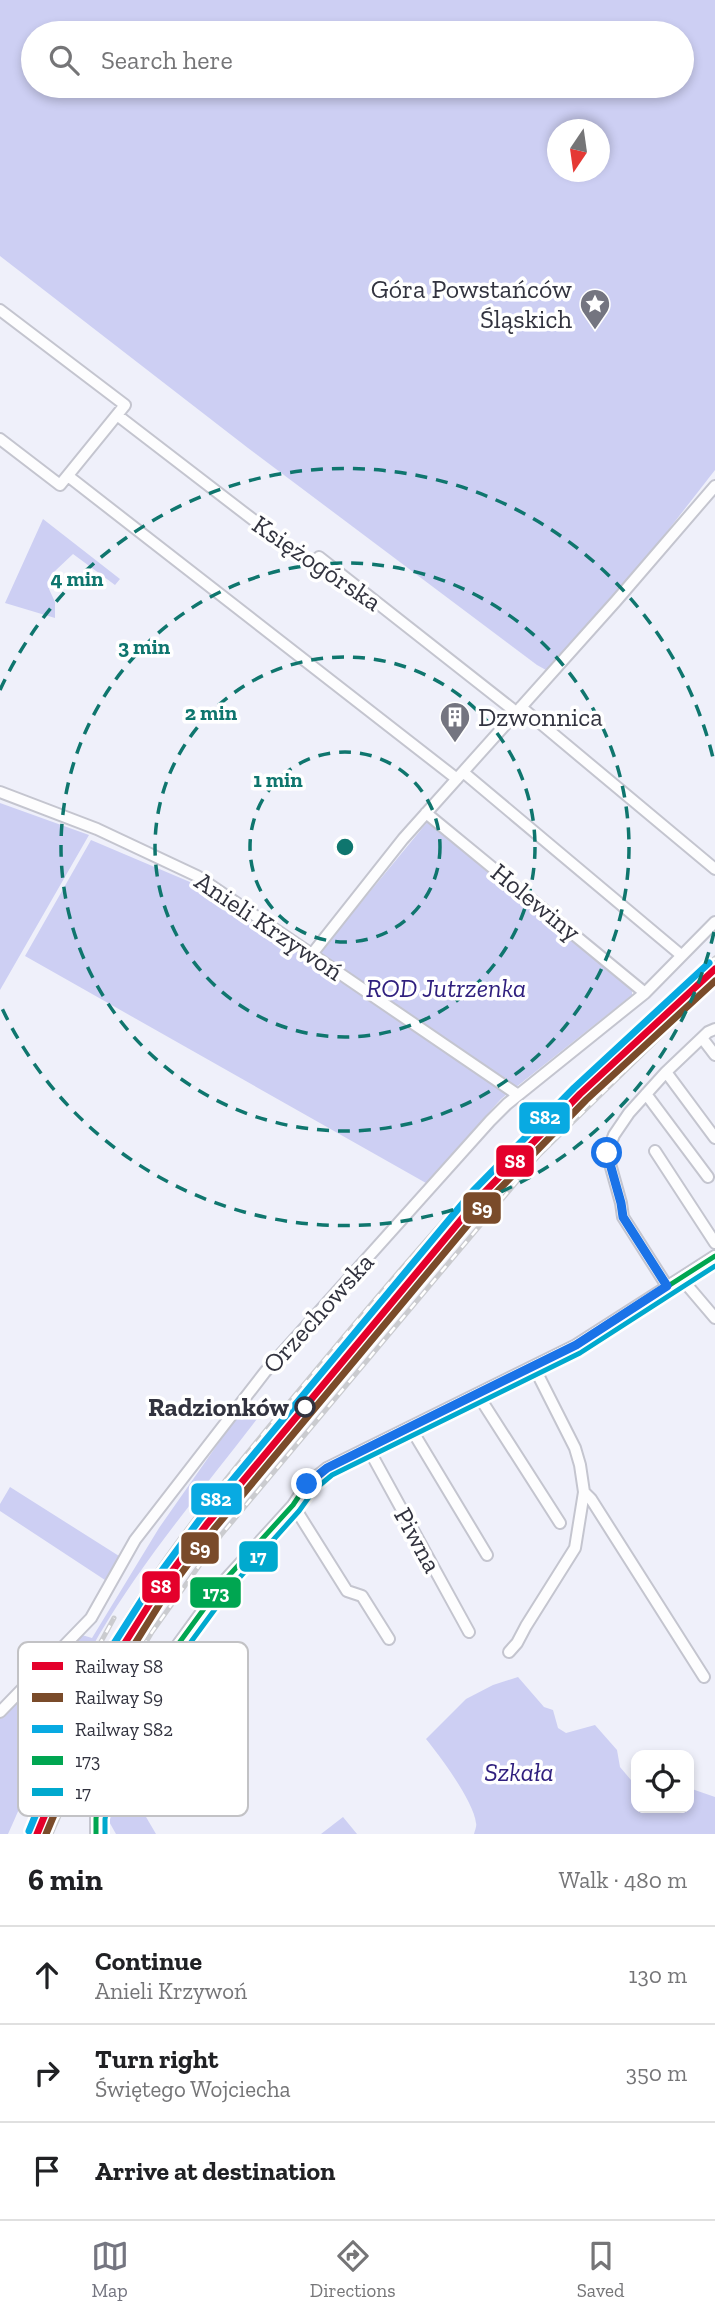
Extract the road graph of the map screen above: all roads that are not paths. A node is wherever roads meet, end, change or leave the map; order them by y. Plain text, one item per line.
1 (0, 310) edge
2 (117, 415) junction
3 (0, 439) edge
4 (68, 476) junction
5 (715, 486) edge
6 (519, 710) junction
7 (460, 775) junction
8 (0, 792) edge
9 (426, 813) junction
10 (715, 869) edge
11 (715, 922) edge
12 (312, 954) junction
13 (681, 955) junction
14 (645, 992) junction
15 (715, 1029) edge
16 (702, 1038) junction
17 (715, 1055) edge
18 (666, 1072) junction
19 (646, 1094) junction
20 (518, 1095) junction
21 (715, 1138) edge
22 (655, 1151) dead end
23 (708, 1177) dead end
24 (715, 1243) edge
25 (715, 1256) edge
26 (681, 1278) junction
27 (667, 1286) junction
28 (715, 1318) edge
29 (534, 1367) junction
30 (478, 1395) junction
31 (411, 1427) junction
32 (368, 1448) junction
33 (584, 1492) junction
34 (293, 1505) junction
35 (560, 1523) dead end
36 (486, 1555) dead end
37 (468, 1632) dead end
38 (389, 1639) dead end
39 (68, 1642) edge
40 (180, 1642) edge
41 (509, 1652) dead end
42 (704, 1676) dead end
43 (18, 1693) edge
44 (0, 1712) edge
45 (96, 1816) edge
46 (96, 1834) edge

1 - 2 street
2 - 4 street
2 - 6 street, Księżogórska
3 - 4 street
4 - 7 street
5 - 6 street
6 - 7 street
6 - 10 street
7 - 9 street
7 - 13 street
8 - 12 street, Anieli Krzywoń
9 - 12 street
9 - 14 street, Holewiny
11 - 13 street, Orzechowska
12 - 20 street, Anieli Krzywoń
13 - 14 street, Orzechowska
14 - 20 street, Orzechowska
15 - 16 street
16 - 17 street
16 - 18 street
18 - 19 street
18 - 21 street
19 - 23 street
19 - 27 street
20 - 39 street, Orzechowska
22 - 24 street
25 - 26 street
26 - 27 street
26 - 28 street
27 - 29 street
29 - 30 street
29 - 33 street
30 - 31 street
30 - 35 street
31 - 32 street
31 - 36 street
32 - 34 street
32 - 37 street, Piwna
33 - 41 street
33 - 42 street
34 - 38 street
34 - 40 street
43 - 44 street, Orzechowska
45 - 46 street

